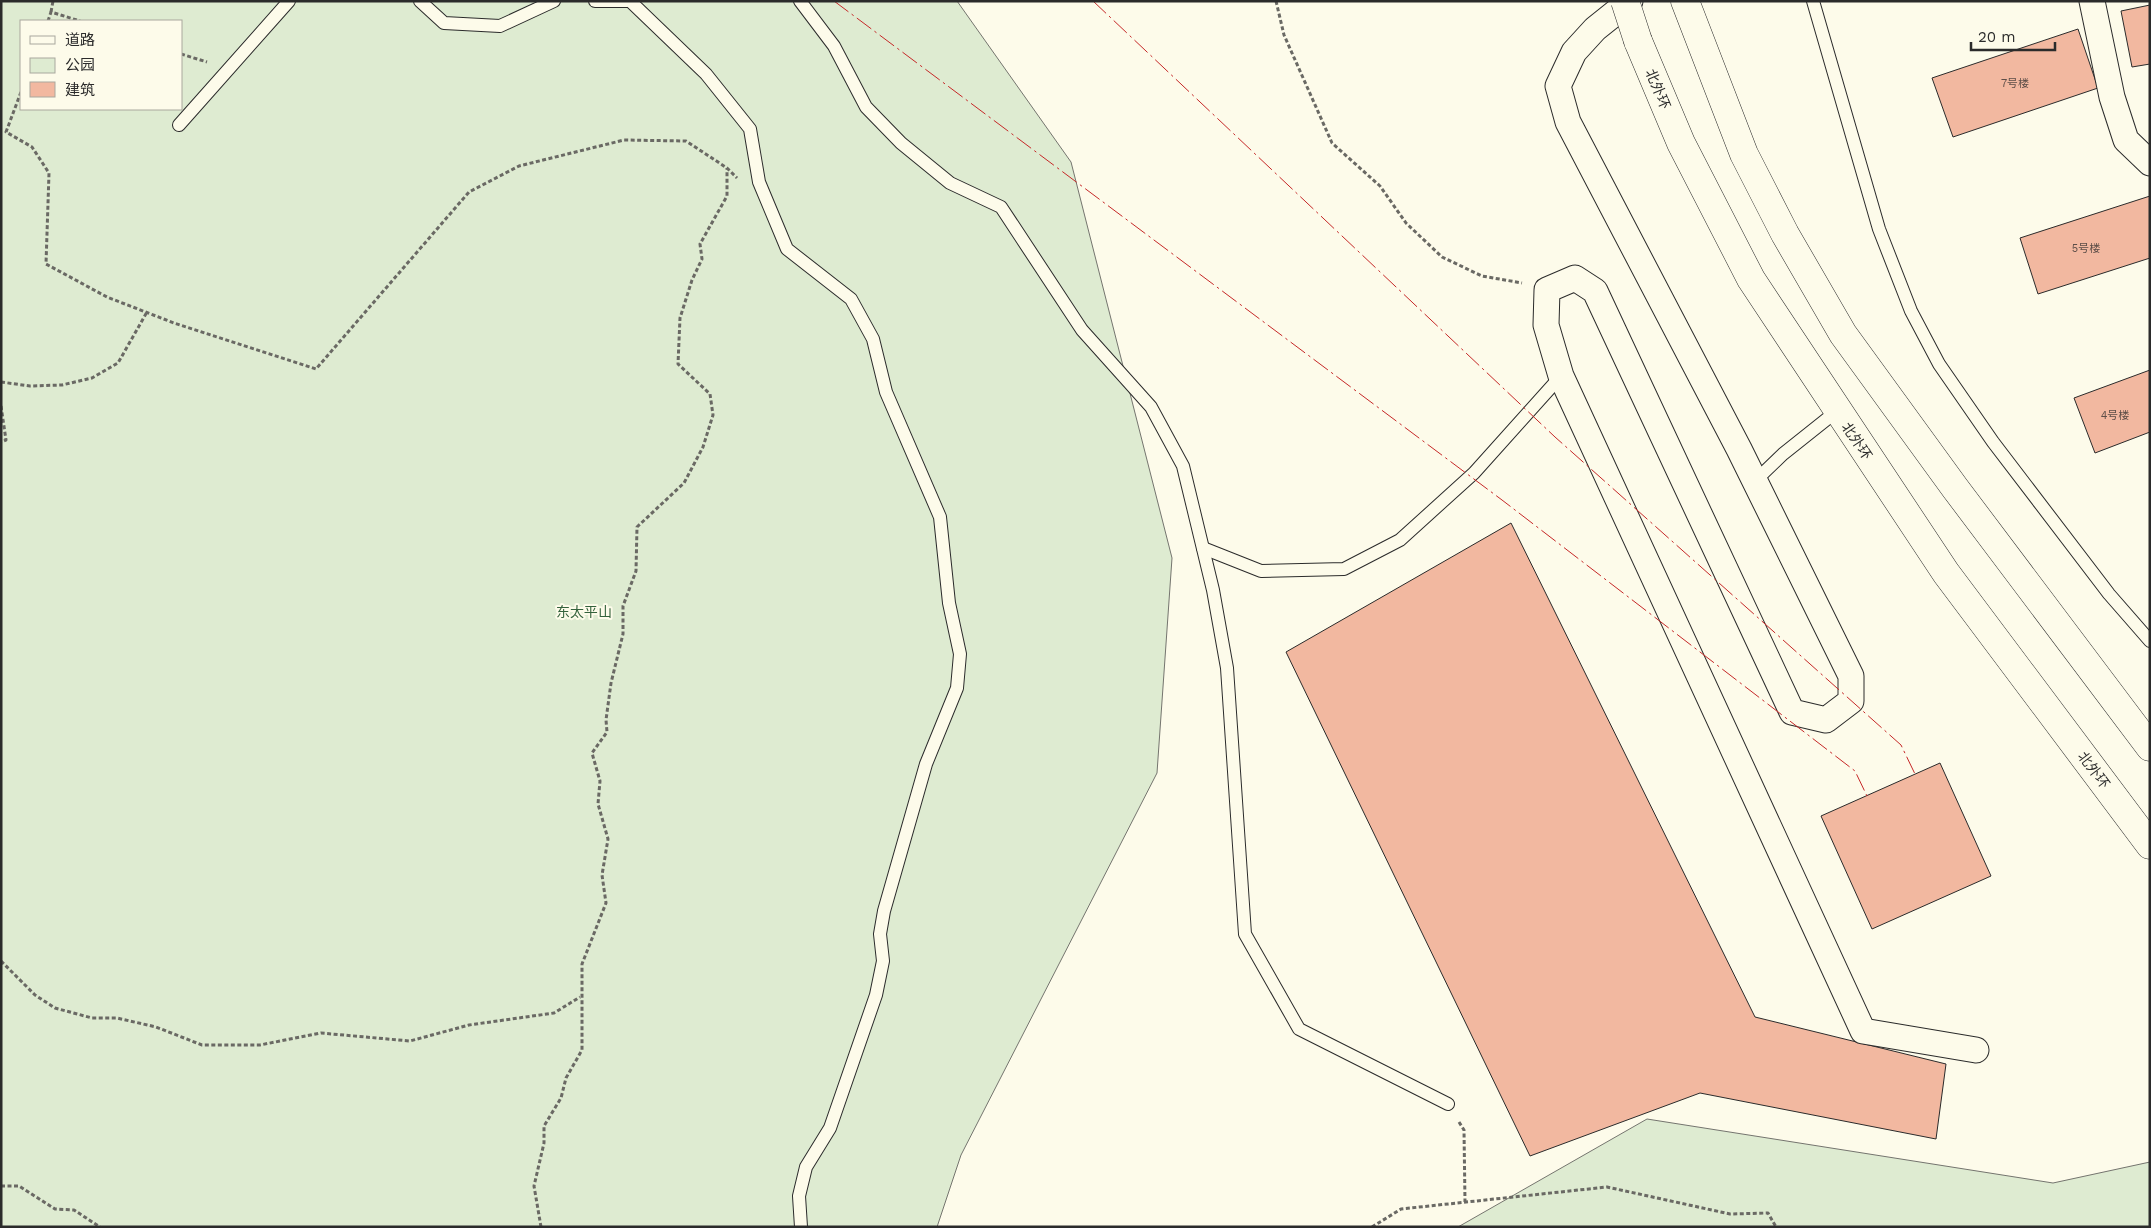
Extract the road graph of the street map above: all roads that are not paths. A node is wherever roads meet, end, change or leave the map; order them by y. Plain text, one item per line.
1 (289, 1) edge
2 (420, 1) edge
3 (554, 1) edge
4 (595, 1) edge
5 (628, 1) edge
6 (800, 1) edge
7 (1625, 1) edge
8 (1630, 1) edge
9 (1813, 1) edge
10 (2092, 1) edge
11 (1688, 12) edge
12 (180, 125) dead end
13 (2150, 163) edge
14 (1561, 376) junction
15 (1837, 411) junction
16 (1755, 481) junction
17 (1203, 548) junction
18 (2150, 641) edge
19 (2150, 747) edge
20 (2150, 845) edge
21 (1976, 1050) dead end
22 (1448, 1104) road end
23 (801, 1227) edge

1 - 12 lane
2 - 3 lane
4 - 5 lane
5 - 23 lane
6 - 17 lane
7 - 15 highway, 北外环, bridge
8 - 16 street
9 - 18 lane
10 - 13 street
11 - 19 highway
14 - 16 street
14 - 17 lane
14 - 21 street
15 - 16 lane
15 - 20 highway, 北外环
17 - 22 lane

